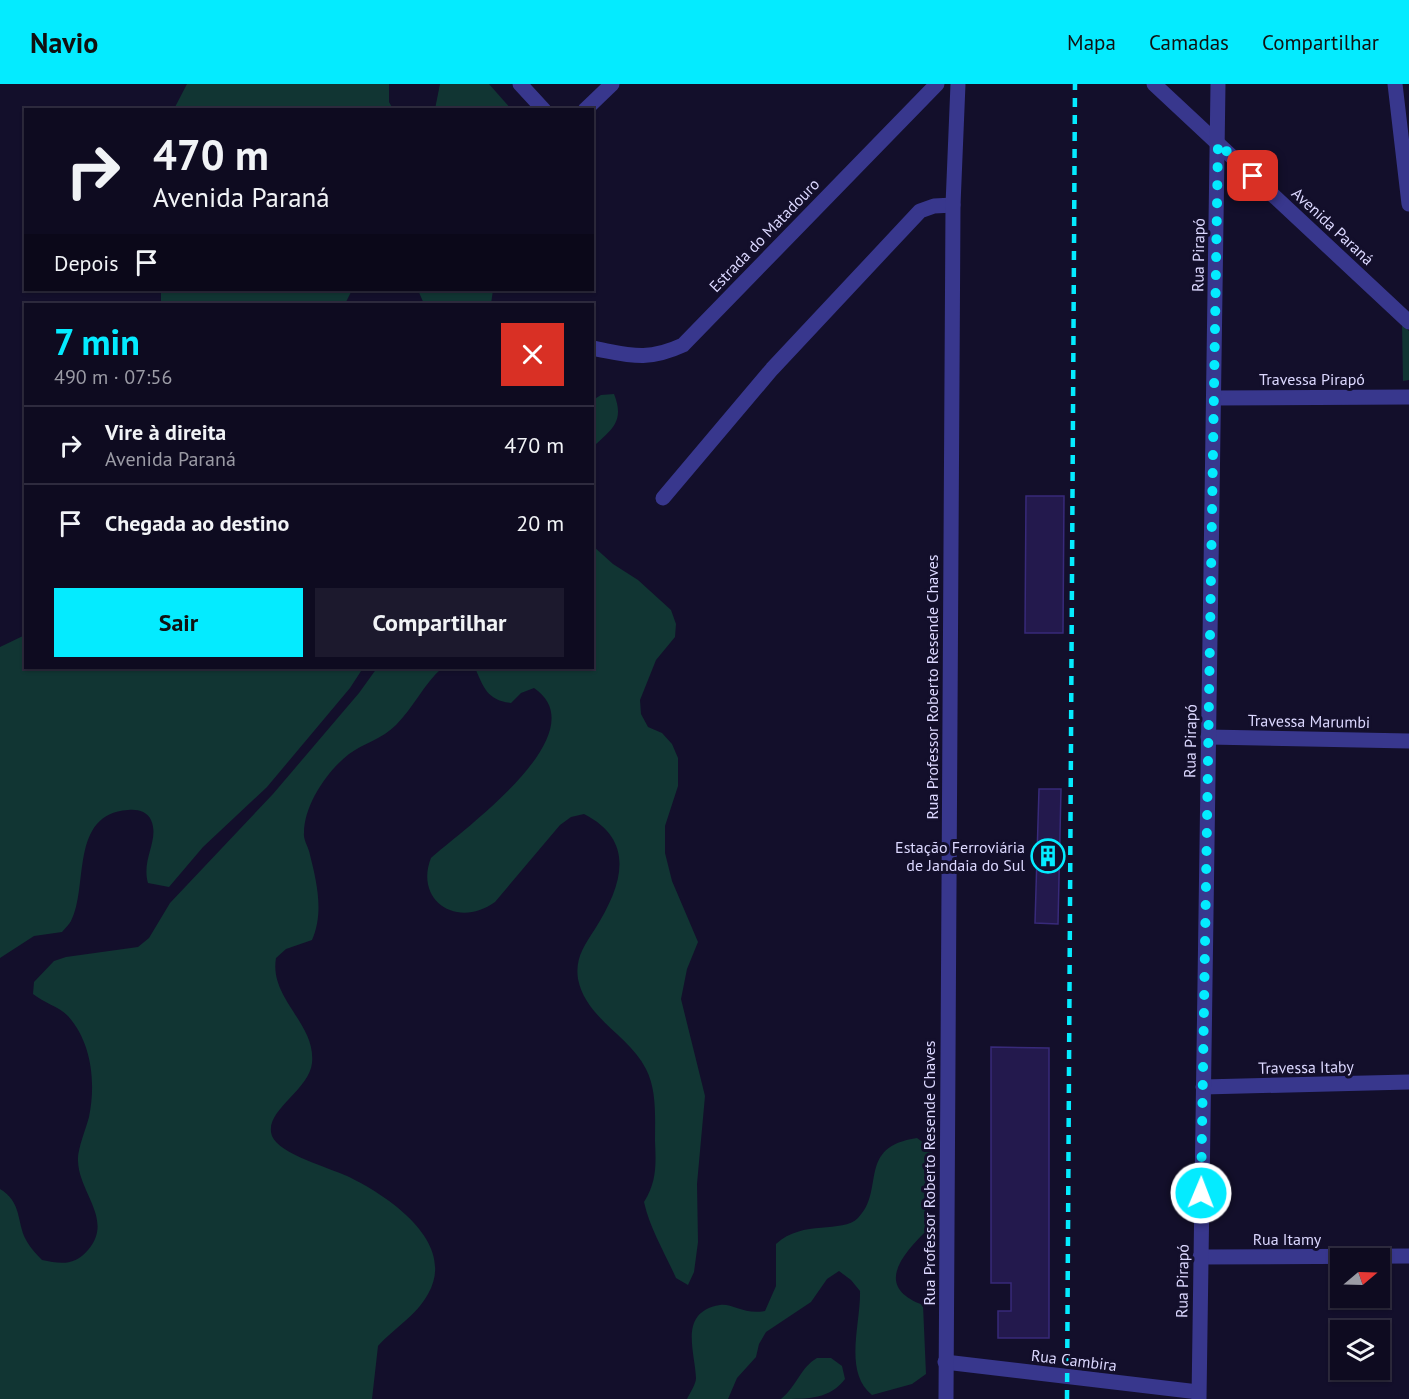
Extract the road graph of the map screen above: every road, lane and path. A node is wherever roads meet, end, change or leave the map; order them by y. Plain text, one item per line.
1 (520, 84) edge
2 (612, 84) edge
3 (937, 84) edge
4 (958, 84) edge
5 (1154, 84) edge
6 (1218, 84) edge
7 (1395, 84) edge
8 (542, 108) edge
9 (587, 108) edge
10 (1218, 143) junction
11 (1409, 204) edge
12 (953, 205) junction
13 (1409, 322) edge
14 (594, 348) edge
15 (1409, 397) edge
16 (1214, 398) junction
17 (663, 498) dead end
18 (1208, 737) junction
19 (1409, 741) edge
20 (1409, 1082) edge
21 (1203, 1087) junction
22 (1409, 1256) edge
23 (1200, 1257) junction
24 (945, 1362) junction
25 (1198, 1396) edge
26 (946, 1399) edge

1 - 8 street
2 - 9 street
3 - 14 street, Estrada do Matadouro
4 - 12 street, Rua Professor Roberto Resende Chaves
5 - 10 street, Avenida Paraná
6 - 10 street, Rua Pirapó
7 - 11 street
10 - 13 street, Avenida Paraná
10 - 16 street, Rua Pirapó
12 - 17 street
12 - 24 street, Rua Professor Roberto Resende Chaves
15 - 16 street, Travessa Pirapó
16 - 18 street, Rua Pirapó
18 - 19 street, Travessa Marumbi
18 - 21 street, Rua Pirapó
20 - 21 street, Travessa Itaby
21 - 23 street, Rua Pirapó
22 - 23 street, Rua Itamy
23 - 25 street, Rua Pirapó
24 - 25 street, Rua Cambira
24 - 26 street, Rua Professor Roberto Resende Chaves

